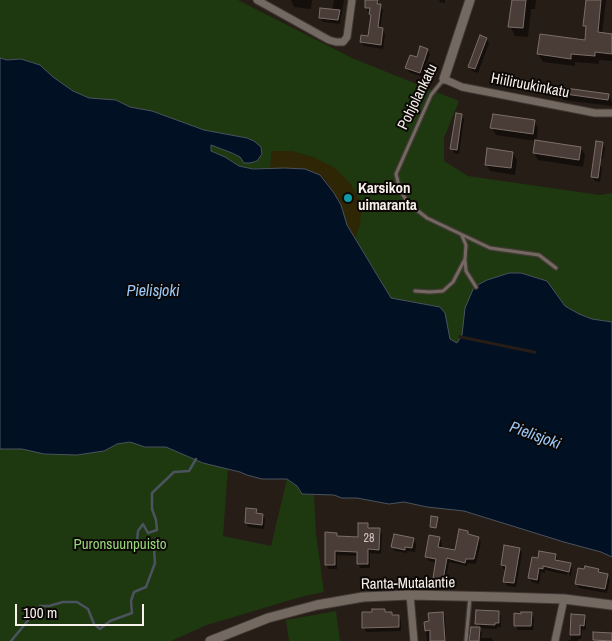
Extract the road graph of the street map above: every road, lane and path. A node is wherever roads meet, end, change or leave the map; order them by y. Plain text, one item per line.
1 (257, 0) edge
2 (352, 0) edge
3 (470, 0) edge
4 (444, 79) junction
5 (612, 113) edge
6 (462, 235) junction
7 (465, 259) junction
8 (556, 268) dead end
9 (476, 287) dead end
10 (415, 291) dead end
11 (410, 595) junction
12 (470, 596) junction
13 (564, 599) junction
14 (612, 605) edge
15 (210, 641) edge
16 (414, 641) edge
17 (466, 641) edge
18 (555, 641) edge

1 - 2 street
3 - 4 street, Pohjolankatu
4 - 5 street, Hiiliruukinkatu
4 - 6 lane, Pohjolankatu
6 - 7 lane
6 - 8 lane
7 - 9 lane
7 - 10 lane
11 - 12 street, Ranta-Mutalantie
11 - 15 street, Ranta-Mutalantie
11 - 16 street
12 - 13 street, Ranta-Mutalantie
12 - 17 lane
13 - 14 street, Ranta-Mutalantie
13 - 18 street

